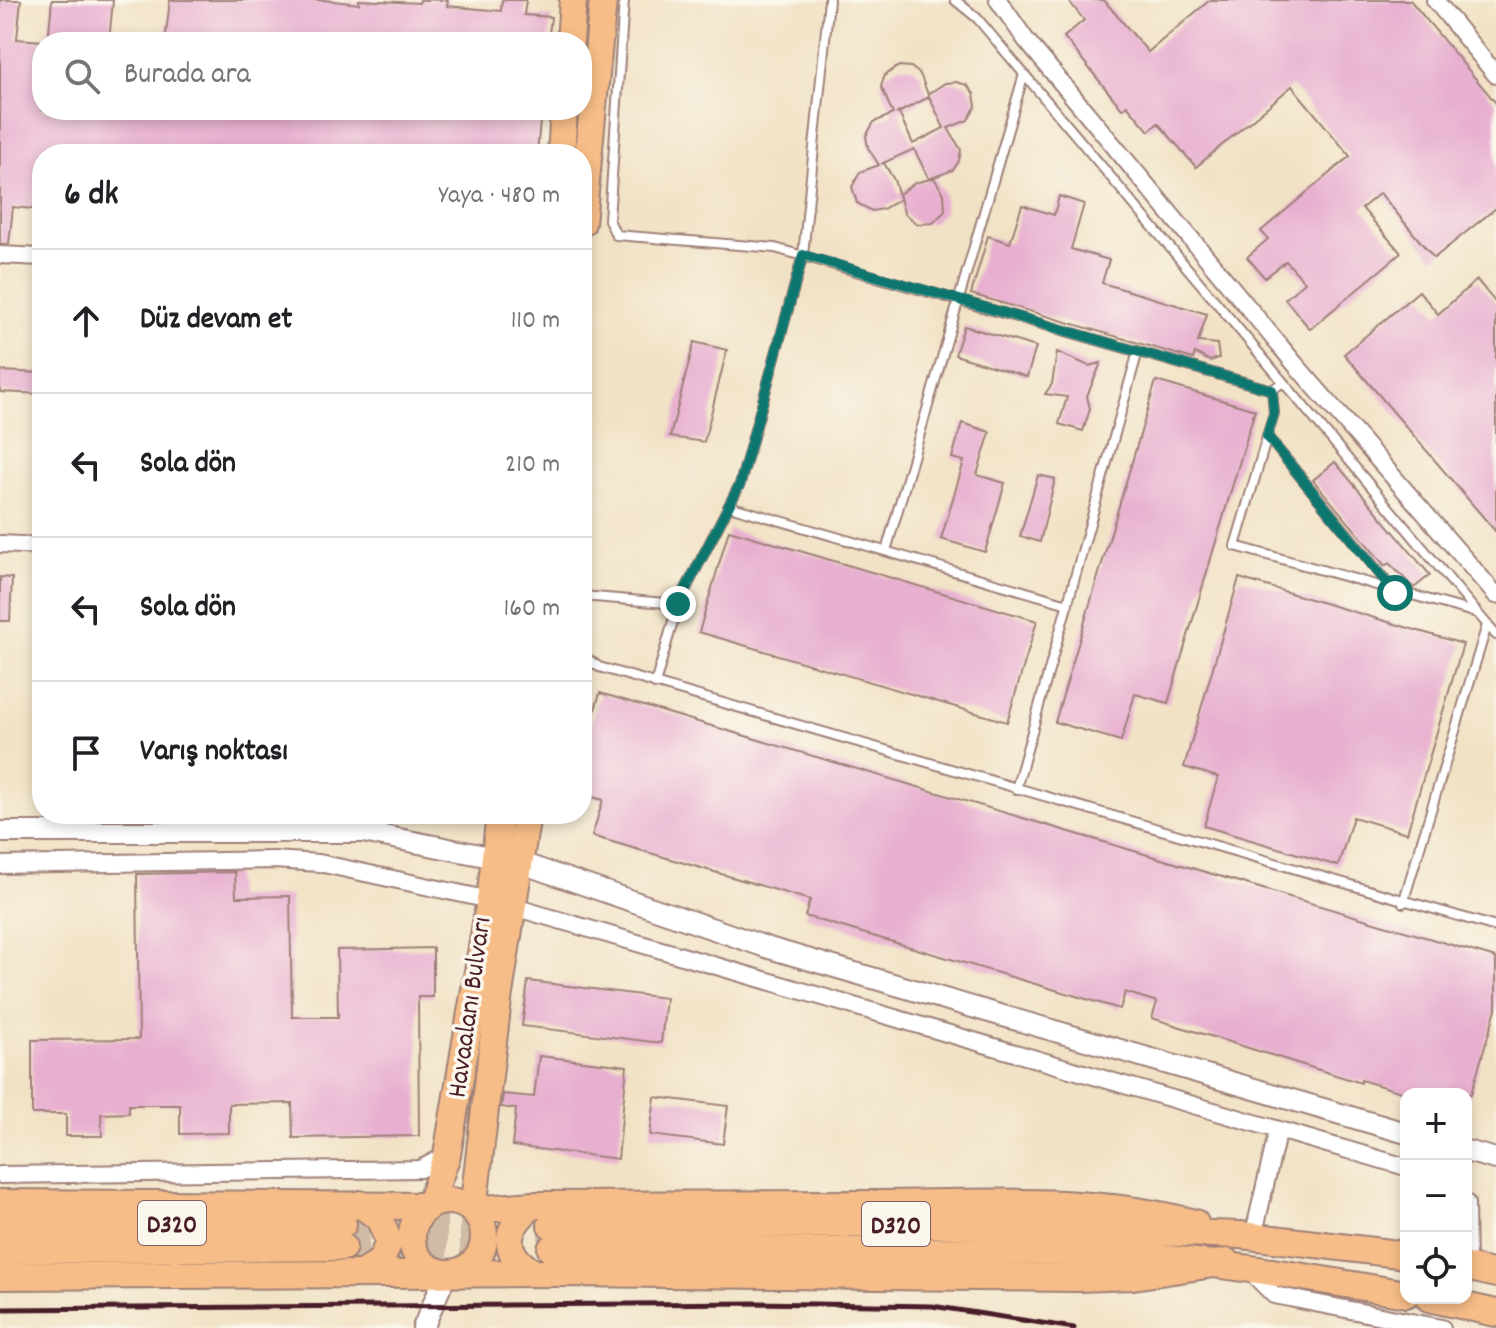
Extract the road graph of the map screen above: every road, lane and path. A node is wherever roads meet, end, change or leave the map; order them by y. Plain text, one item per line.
1 (573, 0) edge
2 (603, 0) edge
3 (624, 0) edge
4 (829, 0) edge
5 (955, 0) edge
6 (998, 0) edge
7 (1435, 0) edge
8 (571, 32) edge
9 (1024, 74) junction
10 (1496, 75) edge
11 (592, 117) edge
12 (563, 120) edge
13 (592, 120) edge
14 (562, 144) edge
15 (589, 144) edge
16 (0, 255) edge
17 (803, 255) junction
18 (32, 257) edge
19 (959, 300) junction
20 (1138, 351) junction
21 (1283, 382) junction
22 (1272, 390) junction
23 (1267, 436) junction
24 (729, 506) junction
25 (0, 544) edge
26 (32, 546) edge
27 (886, 551) junction
28 (1395, 593) junction
29 (1496, 595) edge
30 (592, 597) edge
31 (678, 604) junction
32 (1068, 604) junction
33 (1478, 613) junction
34 (1487, 625) junction
35 (1496, 635) edge
36 (592, 662) edge
37 (655, 684) junction
38 (1016, 789) junction
39 (499, 824) edge
40 (526, 824) edge
41 (0, 832) edge
42 (494, 858) junction
43 (521, 863) junction
44 (0, 865) edge
45 (1403, 903) junction
46 (502, 904) junction
47 (1496, 927) edge
48 (1278, 1130) junction
49 (1400, 1131) edge
50 (1472, 1153) edge
51 (447, 1155) junction
52 (1496, 1159) edge
53 (1400, 1165) edge
54 (0, 1175) edge
55 (0, 1203) edge
56 (533, 1205) junction
57 (429, 1206) junction
58 (473, 1210) junction
59 (0, 1224) edge
60 (349, 1225) junction
61 (1247, 1236) junction
62 (0, 1250) edge
63 (1400, 1254) edge
64 (1235, 1264) junction
65 (1472, 1269) edge
66 (534, 1273) junction
67 (362, 1274) junction
68 (446, 1274) junction
69 (1496, 1274) edge
70 (0, 1276) edge
71 (1400, 1293) edge
72 (1456, 1304) edge
73 (1496, 1313) edge
74 (423, 1328) edge
75 (1442, 1328) edge

1 - 8 main road
2 - 11 main road
3 - 17 lane
4 - 17 lane
5 - 9 lane
6 - 29 street
7 - 10 street
9 - 19 lane
9 - 21 lane
12 - 14 main road
13 - 15 main road
16 - 18 street
17 - 19 lane
17 - 24 lane
19 - 20 lane
19 - 27 lane
20 - 22 lane
20 - 32 lane
21 - 22 lane
21 - 33 lane
22 - 23 lane
23 - 28 lane
23 - 28 lane
24 - 27 lane
24 - 31 lane
25 - 26 street
27 - 32 lane
28 - 33 lane
30 - 31 lane
31 - 37 lane
32 - 38 lane
33 - 34 lane
34 - 35 lane
34 - 45 lane
36 - 37 lane
37 - 38 lane
38 - 45 lane
39 - 42 main road, Havaalanı Bulvarı
40 - 43 main road, Havaalanı Bulvarı
41 - 42 street
42 - 43 street
42 - 46 main road, Havaalanı Bulvarı
43 - 46 main road, Havaalanı Bulvarı
43 - 49 street
44 - 46 street
45 - 47 lane
46 - 48 street
46 - 51 main road, Havaalanı Bulvarı
46 - 58 main road, Havaalanı Bulvarı
48 - 53 street
48 - 61 street
50 - 52 street
51 - 54 street
51 - 57 main road, Havaalanı Bulvarı
55 - 60 main road
56 - 58 main road
56 - 61 main road
56 - 66 main road
57 - 58 main road
57 - 60 main road
57 - 68 main road
58 - 68 main road
59 - 60 main road, D320
60 - 62 main road, D320
60 - 67 main road
61 - 63 main road, D320
61 - 64 main road, D320
64 - 66 main road
64 - 71 main road, D320
64 - 75 street
65 - 69 main road
66 - 68 main road
67 - 68 main road
67 - 70 main road
68 - 74 street
72 - 73 main road

